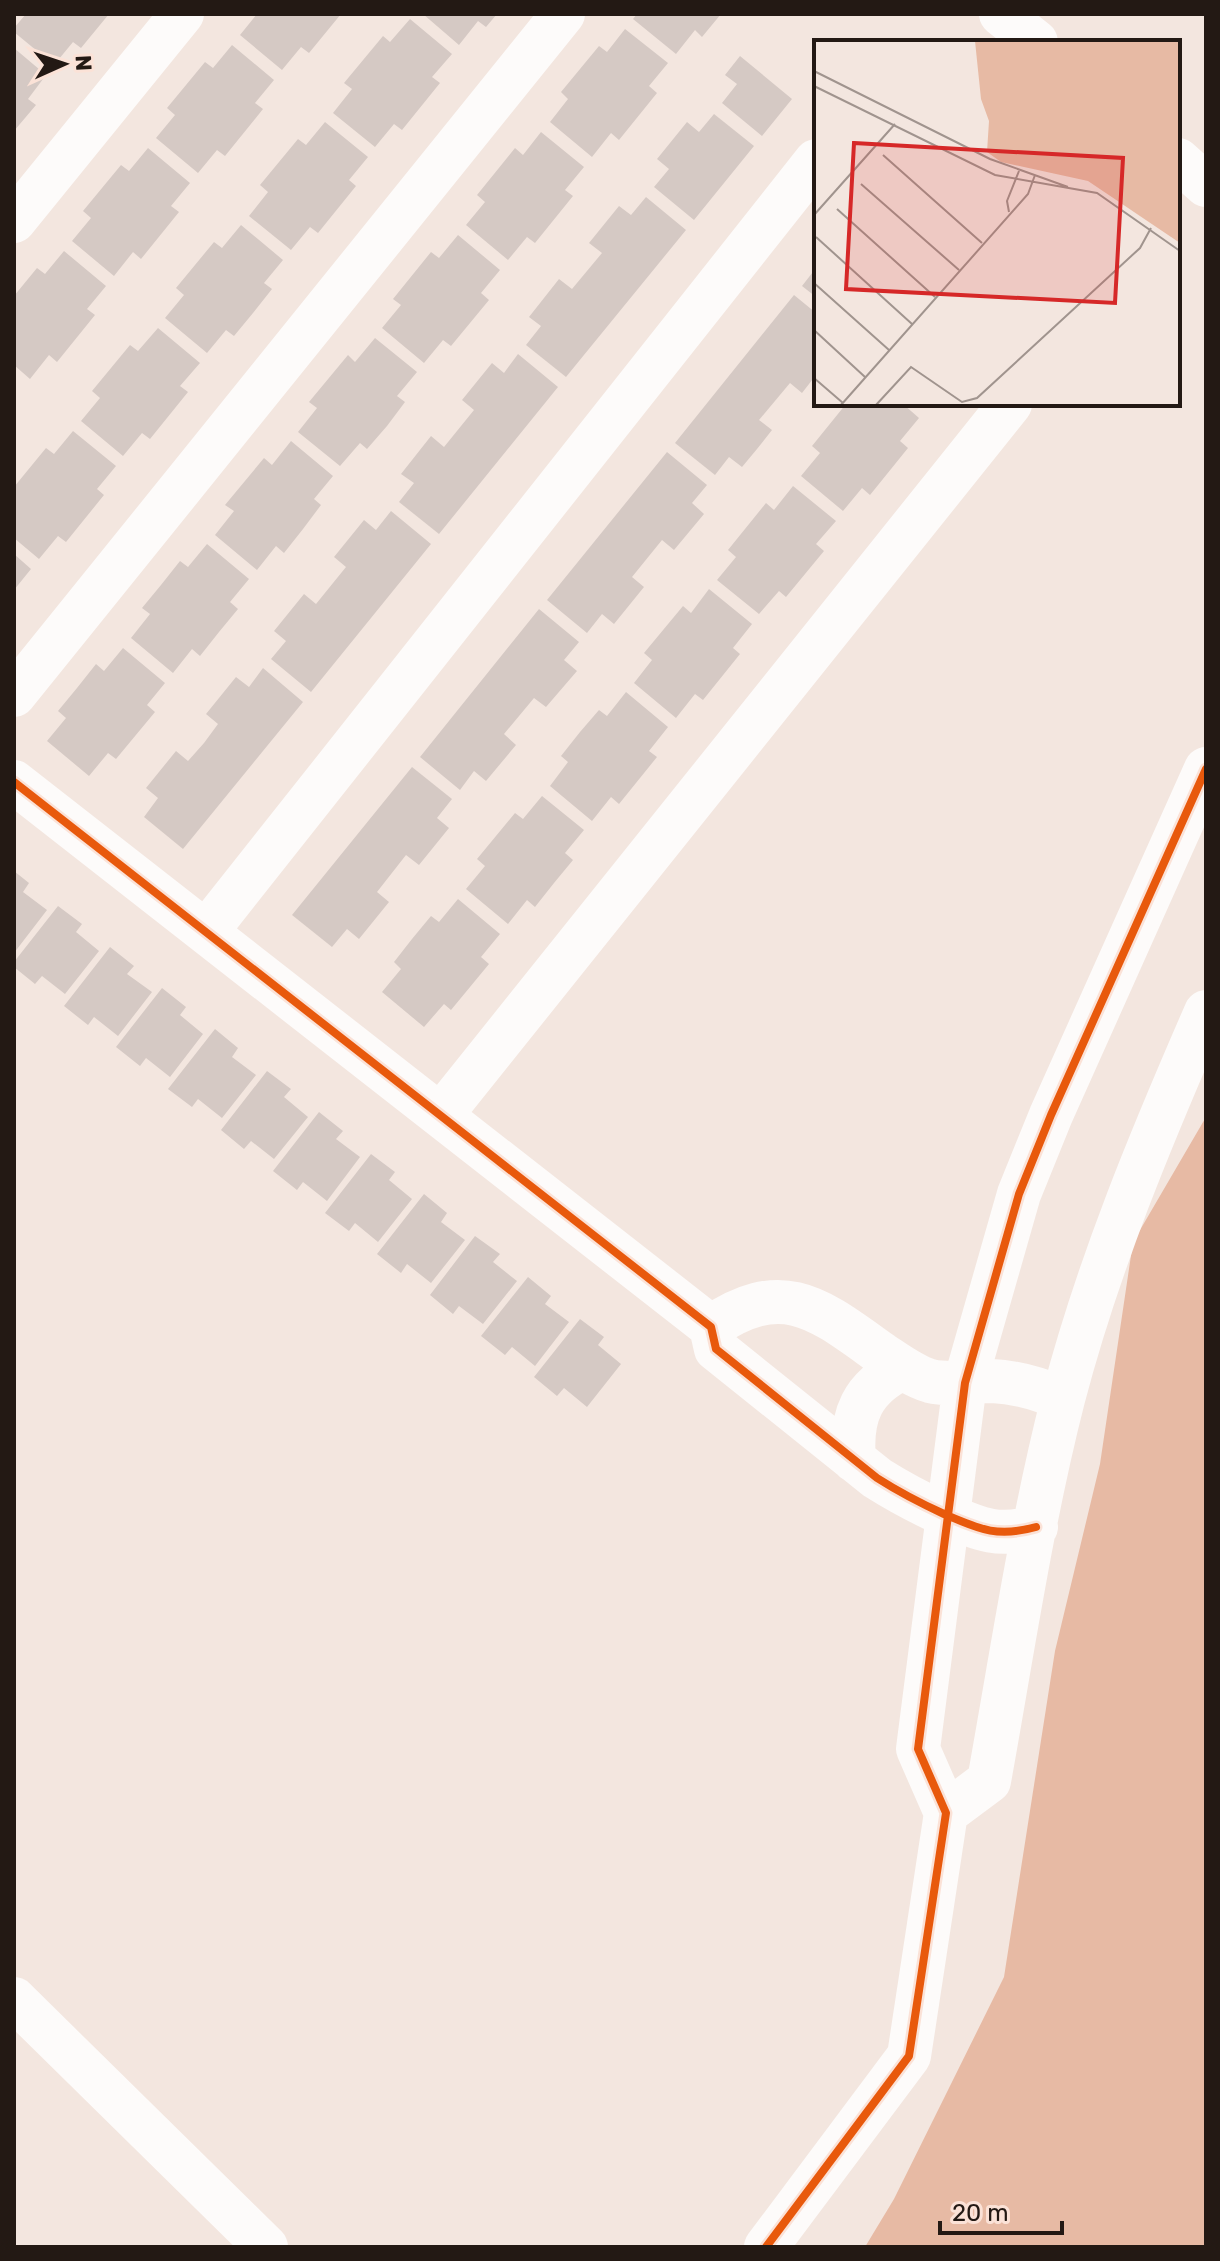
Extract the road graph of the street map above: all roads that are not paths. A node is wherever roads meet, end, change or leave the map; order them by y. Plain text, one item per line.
1 (182, 14) edge
2 (563, 14) edge
3 (1001, 14) edge
4 (1034, 40) edge
5 (1180, 162) edge
6 (814, 164) edge
7 (1206, 185) edge
8 (14, 221) edge
9 (1008, 406) edge
10 (14, 695) edge
11 (1206, 769) edge
12 (14, 782) edge
13 (206, 932) junction
14 (1206, 1012) edge
15 (441, 1115) junction
16 (711, 1327) junction
17 (903, 1368) junction
18 (965, 1383) junction
19 (1063, 1399) junction
20 (854, 1460) junction
21 (948, 1515) junction
22 (1036, 1527) junction
23 (946, 1813) junction
24 (14, 1999) edge
25 (266, 2247) edge
26 (766, 2247) edge

1 - 8 street
2 - 10 street
3 - 4 street
5 - 7 street
6 - 13 street
9 - 15 street
11 - 18 street
12 - 13 street
13 - 15 street
14 - 19 street
15 - 16 street
16 - 17 street
16 - 20 street
17 - 18 street
17 - 20 street
18 - 19 street
18 - 21 street
19 - 22 street
20 - 21 street
21 - 22 street
21 - 23 street
22 - 23 street
23 - 26 street
24 - 25 street

